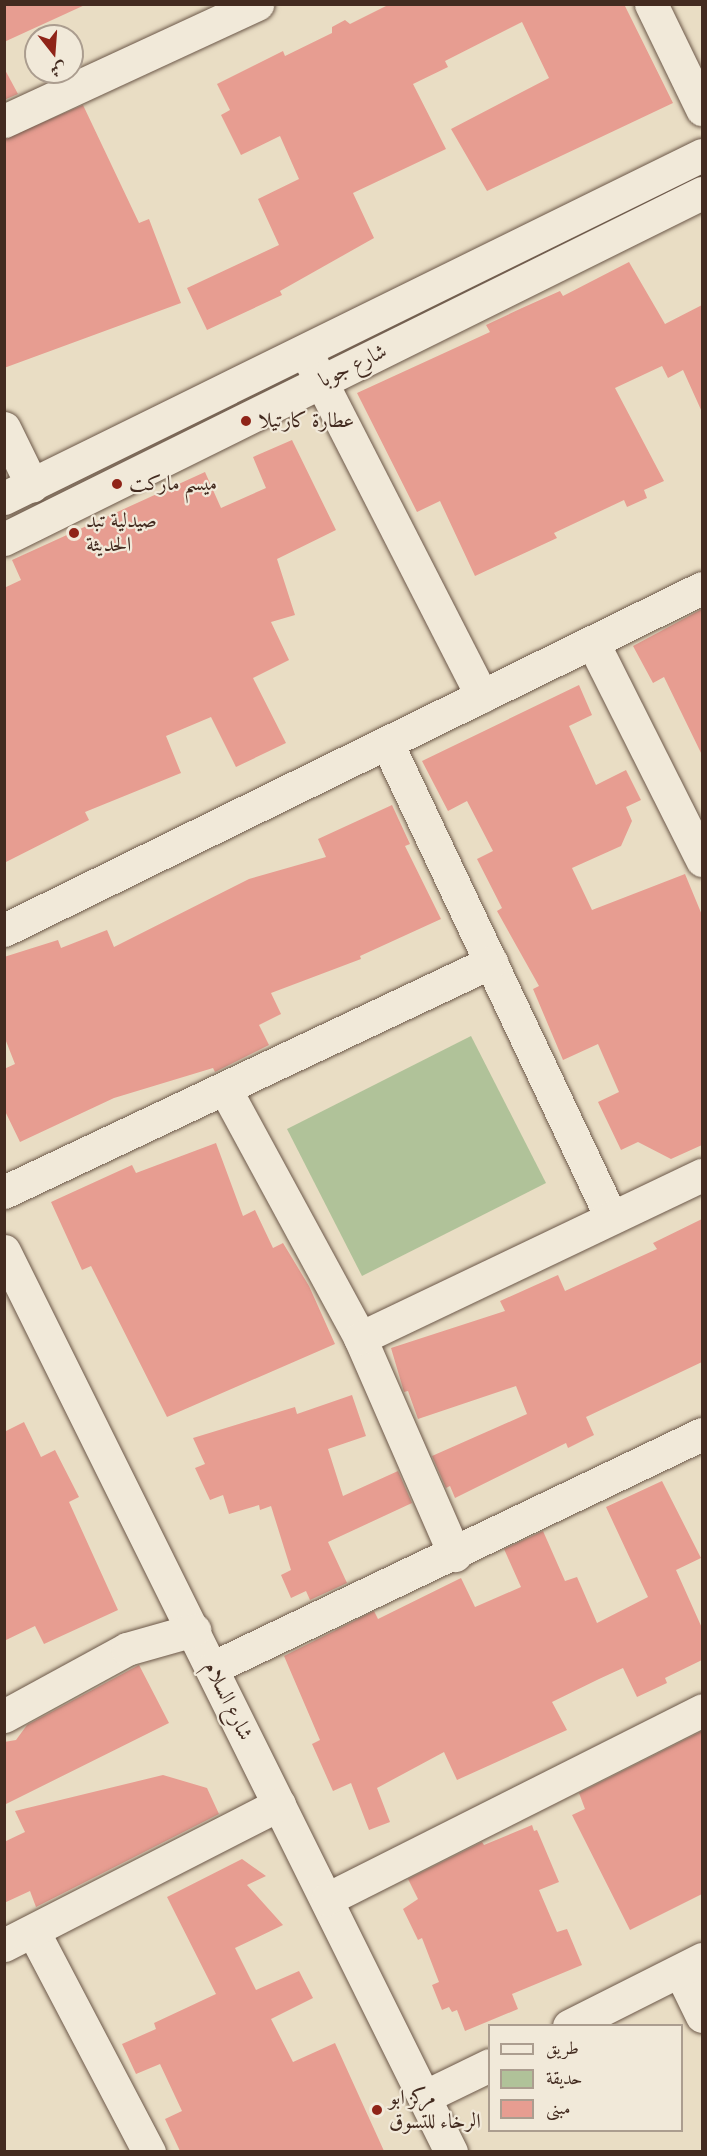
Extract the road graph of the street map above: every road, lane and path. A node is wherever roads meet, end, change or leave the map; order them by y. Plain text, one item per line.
1 (257, 4) edge
2 (651, 4) edge
3 (702, 109) edge
4 (4, 121) edge
5 (702, 155) edge
6 (702, 193) edge
7 (306, 350) junction
8 (321, 382) junction
9 (4, 429) edge
10 (120, 441) junction
11 (136, 474) junction
12 (18, 492) edge
13 (4, 539) edge
14 (702, 588) edge
15 (593, 643) junction
16 (482, 696) junction
17 (387, 743) junction
18 (702, 860) edge
19 (4, 930) edge
20 (491, 962) junction
21 (225, 1089) junction
22 (702, 1174) edge
23 (4, 1192) edge
24 (612, 1217) junction
25 (4, 1251) edge
26 (360, 1338) junction
27 (702, 1434) edge
28 (455, 1555) junction
29 (194, 1630) junction
30 (212, 1668) junction
31 (702, 1710) edge
32 (4, 1716) edge
33 (279, 1804) junction
34 (327, 1899) junction
35 (19, 1938) edge
36 (691, 1965) edge
37 (702, 2016) edge
38 (571, 2024) edge
39 (488, 2065) edge
40 (424, 2097) junction
41 (149, 2151) edge
42 (451, 2151) edge

1 - 4 street
2 - 3 street
5 - 7 street, شارع جوبا
6 - 8 street, شارع جوبا
7 - 8 street
7 - 10 street, شارع جوبا
8 - 11 street, شارع جوبا
8 - 16 street
9 - 12 street
10 - 11 street
10 - 12 street, شارع جوبا
11 - 13 street, شارع جوبا
14 - 15 street
15 - 16 street
15 - 18 street
16 - 17 street
17 - 19 street
17 - 20 street
20 - 21 street
20 - 24 street
21 - 23 street
21 - 26 street
22 - 24 street
24 - 26 street
25 - 29 street, شارع السلام
26 - 28 street
27 - 28 street
28 - 30 street
29 - 30 street, شارع السلام
29 - 32 street
30 - 33 street, شارع السلام
31 - 34 street
33 - 34 street, شارع السلام
33 - 35 street
34 - 40 street, شارع السلام
35 - 41 street
36 - 37 street
36 - 38 street
39 - 40 street
40 - 42 street, شارع السلام

